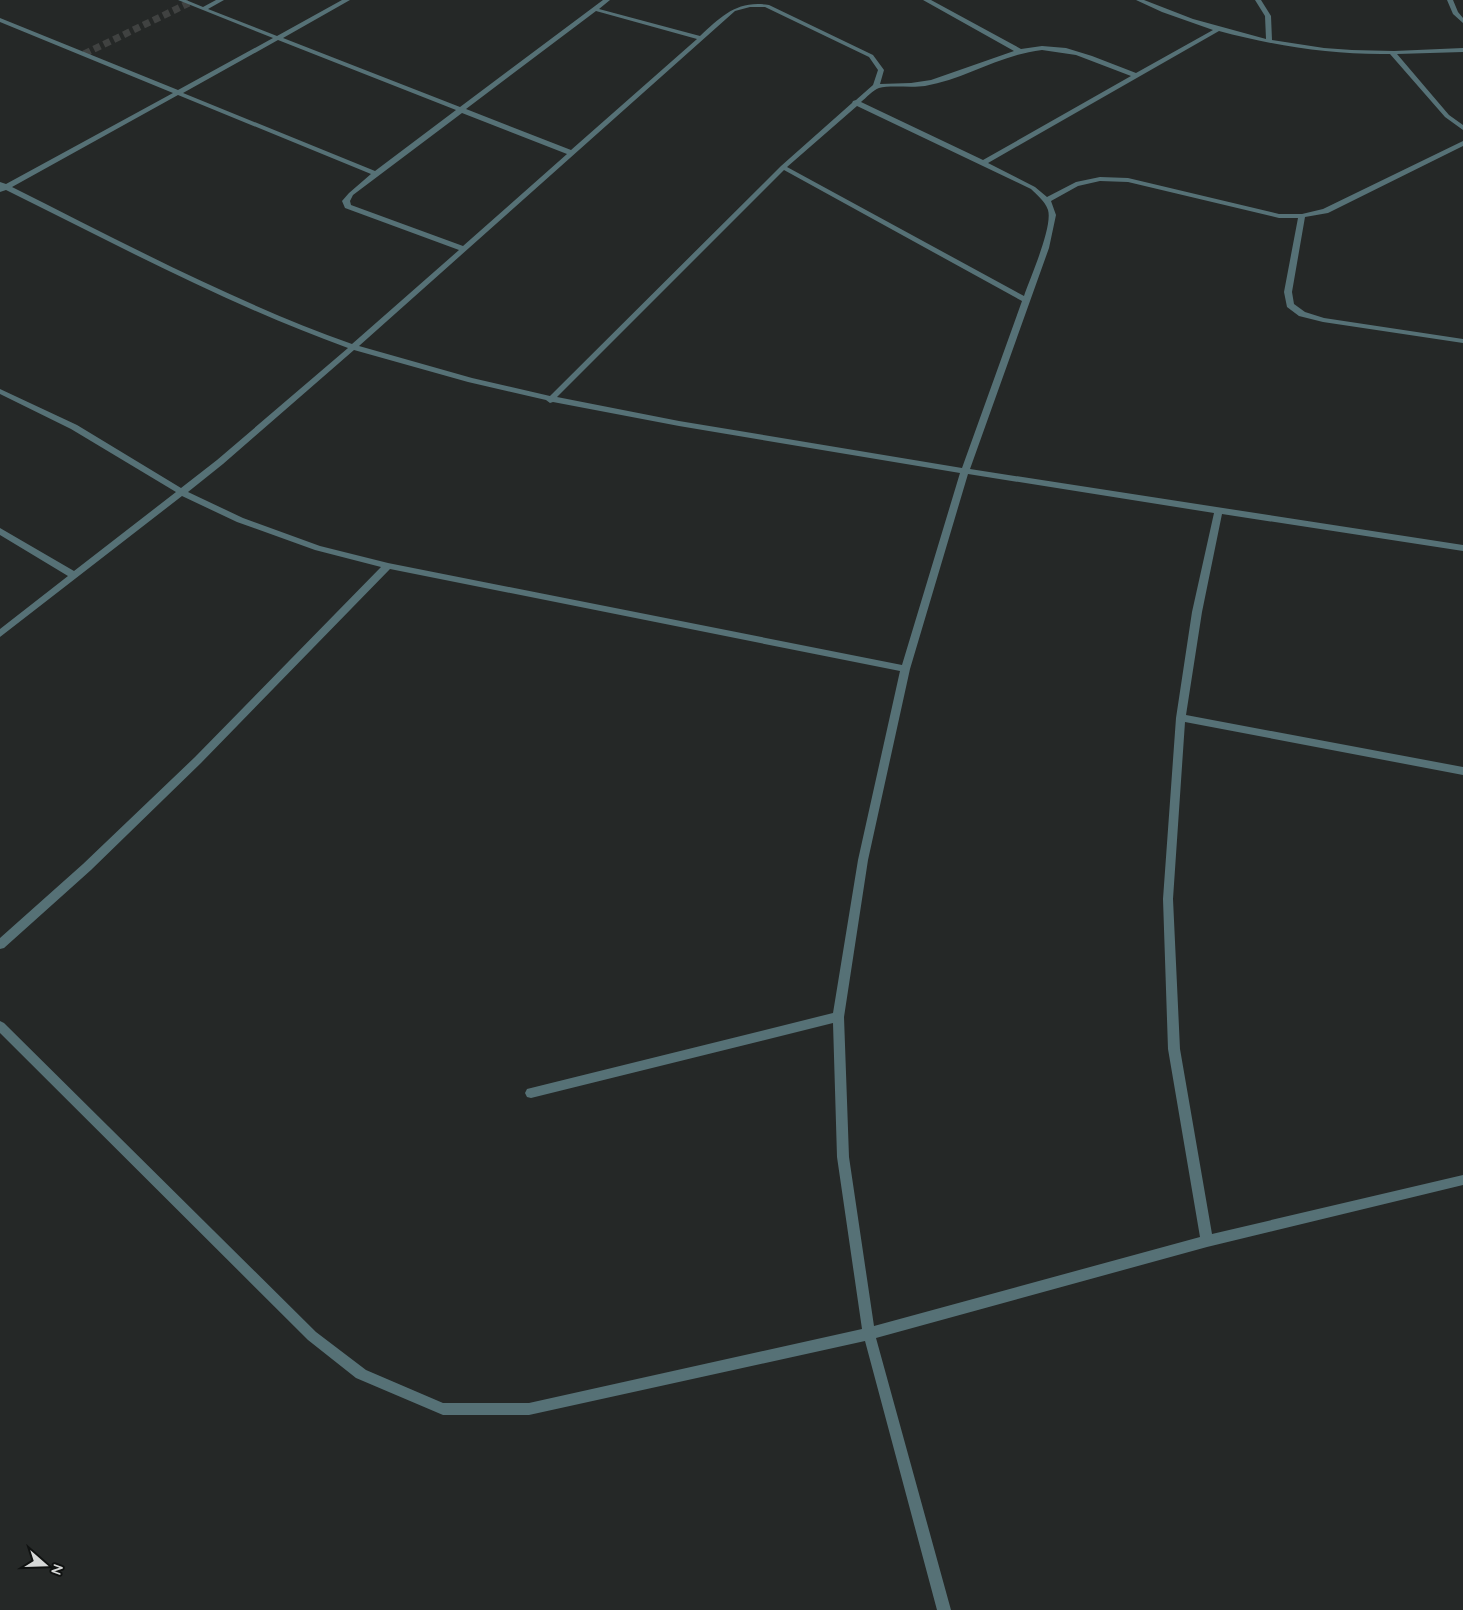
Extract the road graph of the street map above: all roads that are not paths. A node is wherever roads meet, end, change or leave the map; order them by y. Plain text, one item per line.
1 (180, 0) edge
2 (221, 0) edge
3 (348, 0) edge
4 (607, 0) edge
5 (926, 0) edge
6 (1139, 0) edge
7 (1258, 0) edge
8 (1450, 0) edge
9 (754, 2) edge
10 (205, 8) junction
11 (594, 9) junction
12 (0, 20) edge
13 (1463, 21) edge
14 (1217, 30) junction
15 (278, 38) junction
16 (702, 38) junction
17 (1269, 42) junction
18 (1463, 50) edge
19 (1019, 52) junction
20 (1392, 53) junction
21 (1137, 76) junction
22 (876, 86) junction
23 (179, 94) junction
24 (855, 102) junction
25 (463, 110) junction
26 (1463, 128) edge
27 (1463, 143) edge
28 (571, 153) junction
29 (983, 163) junction
30 (783, 167) junction
31 (376, 174) junction
32 (2, 187) edge
33 (1048, 200) junction
34 (1302, 216) junction
35 (464, 249) junction
36 (1025, 300) junction
37 (1463, 341) edge
38 (353, 347) junction
39 (0, 391) edge
40 (550, 400) junction
41 (965, 471) junction
42 (181, 492) junction
43 (1218, 512) junction
44 (0, 531) edge
45 (1463, 548) edge
46 (388, 566) junction
47 (75, 576) junction
48 (0, 634) edge
49 (905, 669) junction
50 (1181, 718) junction
51 (1463, 771) edge
52 (0, 944) edge
53 (838, 1016) junction
54 (0, 1026) edge
55 (531, 1093) dead end
56 (1463, 1180) edge
57 (1208, 1241) junction
58 (869, 1334) junction
59 (944, 1610) edge

1 - 10 street
2 - 10 street
3 - 15 street
4 - 11 street
5 - 19 street
6 - 14 street
7 - 17 street
8 - 13 street
9 - 16 street
9 - 22 street
10 - 15 street
11 - 16 street
11 - 25 street
12 - 23 street
14 - 17 street
14 - 21 street
15 - 23 street
15 - 25 street
16 - 28 street
17 - 20 street
18 - 20 street
19 - 21 street
19 - 22 street
20 - 26 street
21 - 29 street
22 - 24 street
23 - 31 street
23 - 32 street
24 - 29 street
24 - 30 street
25 - 28 street
25 - 31 street
27 - 34 street
28 - 35 street
29 - 33 street
30 - 36 street
30 - 40 street
31 - 35 street
32 - 38 street
33 - 34 street
33 - 36 street
34 - 37 street
35 - 38 street
36 - 41 street
38 - 40 street
38 - 42 street
39 - 42 street
40 - 41 street
41 - 43 street
41 - 49 street
42 - 46 street
42 - 47 street
43 - 45 street
43 - 50 street
44 - 47 street
46 - 49 street
46 - 52 street
47 - 48 street
49 - 53 street
50 - 51 street
50 - 57 street
53 - 55 street
53 - 58 street
54 - 58 street
56 - 57 street
57 - 58 street
58 - 59 street

